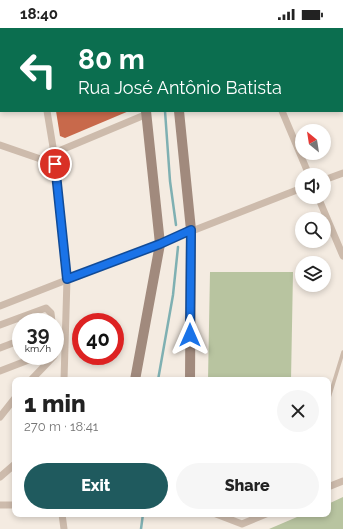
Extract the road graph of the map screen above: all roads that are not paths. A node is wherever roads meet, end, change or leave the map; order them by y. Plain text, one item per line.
1 (47, 112) edge
2 (146, 112) edge
3 (179, 112) edge
4 (282, 112) edge
5 (0, 146) edge
6 (54, 153) junction
7 (55, 164) junction
8 (306, 168) edge
9 (343, 173) edge
10 (331, 177) edge
11 (295, 191) edge
12 (321, 204) edge
13 (191, 230) junction
14 (160, 244) junction
15 (343, 256) edge
16 (67, 279) junction
17 (0, 306) edge
18 (32, 313) edge
19 (51, 313) edge
20 (12, 321) edge
21 (0, 325) edge
22 (12, 343) edge
23 (65, 344) joint
24 (0, 348) edge
25 (343, 352) edge
26 (16, 365) edge
27 (45, 365) edge
28 (0, 371) edge
29 (35, 377) edge
30 (64, 377) edge
31 (136, 377) edge
32 (190, 377) edge
33 (331, 391) edge
34 (12, 401) edge
35 (1, 414) edge
36 (12, 467) edge
37 (0, 477) edge
38 (343, 481) edge
39 (331, 486) edge
40 (0, 505) edge
41 (12, 505) edge
42 (62, 517) edge
43 (224, 517) edge
44 (259, 517) edge
45 (64, 529) edge

1 - 6 street
2 - 6 street
2 - 14 street
3 - 13 street
4 - 8 street
5 - 7 street
6 - 7 street
7 - 16 street
9 - 10 street
11 - 13 street
12 - 15 street
13 - 14 street
13 - 32 street
14 - 16 street
14 - 31 street
16 - 17 street
16 - 23 street
18 - 19 street
20 - 21 street
22 - 24 street
23 - 30 street
25 - 33 lane
26 - 28 street
27 - 29 street
34 - 35 street
36 - 37 street
38 - 39 street
40 - 41 street
42 - 45 street
43 - 44 street

